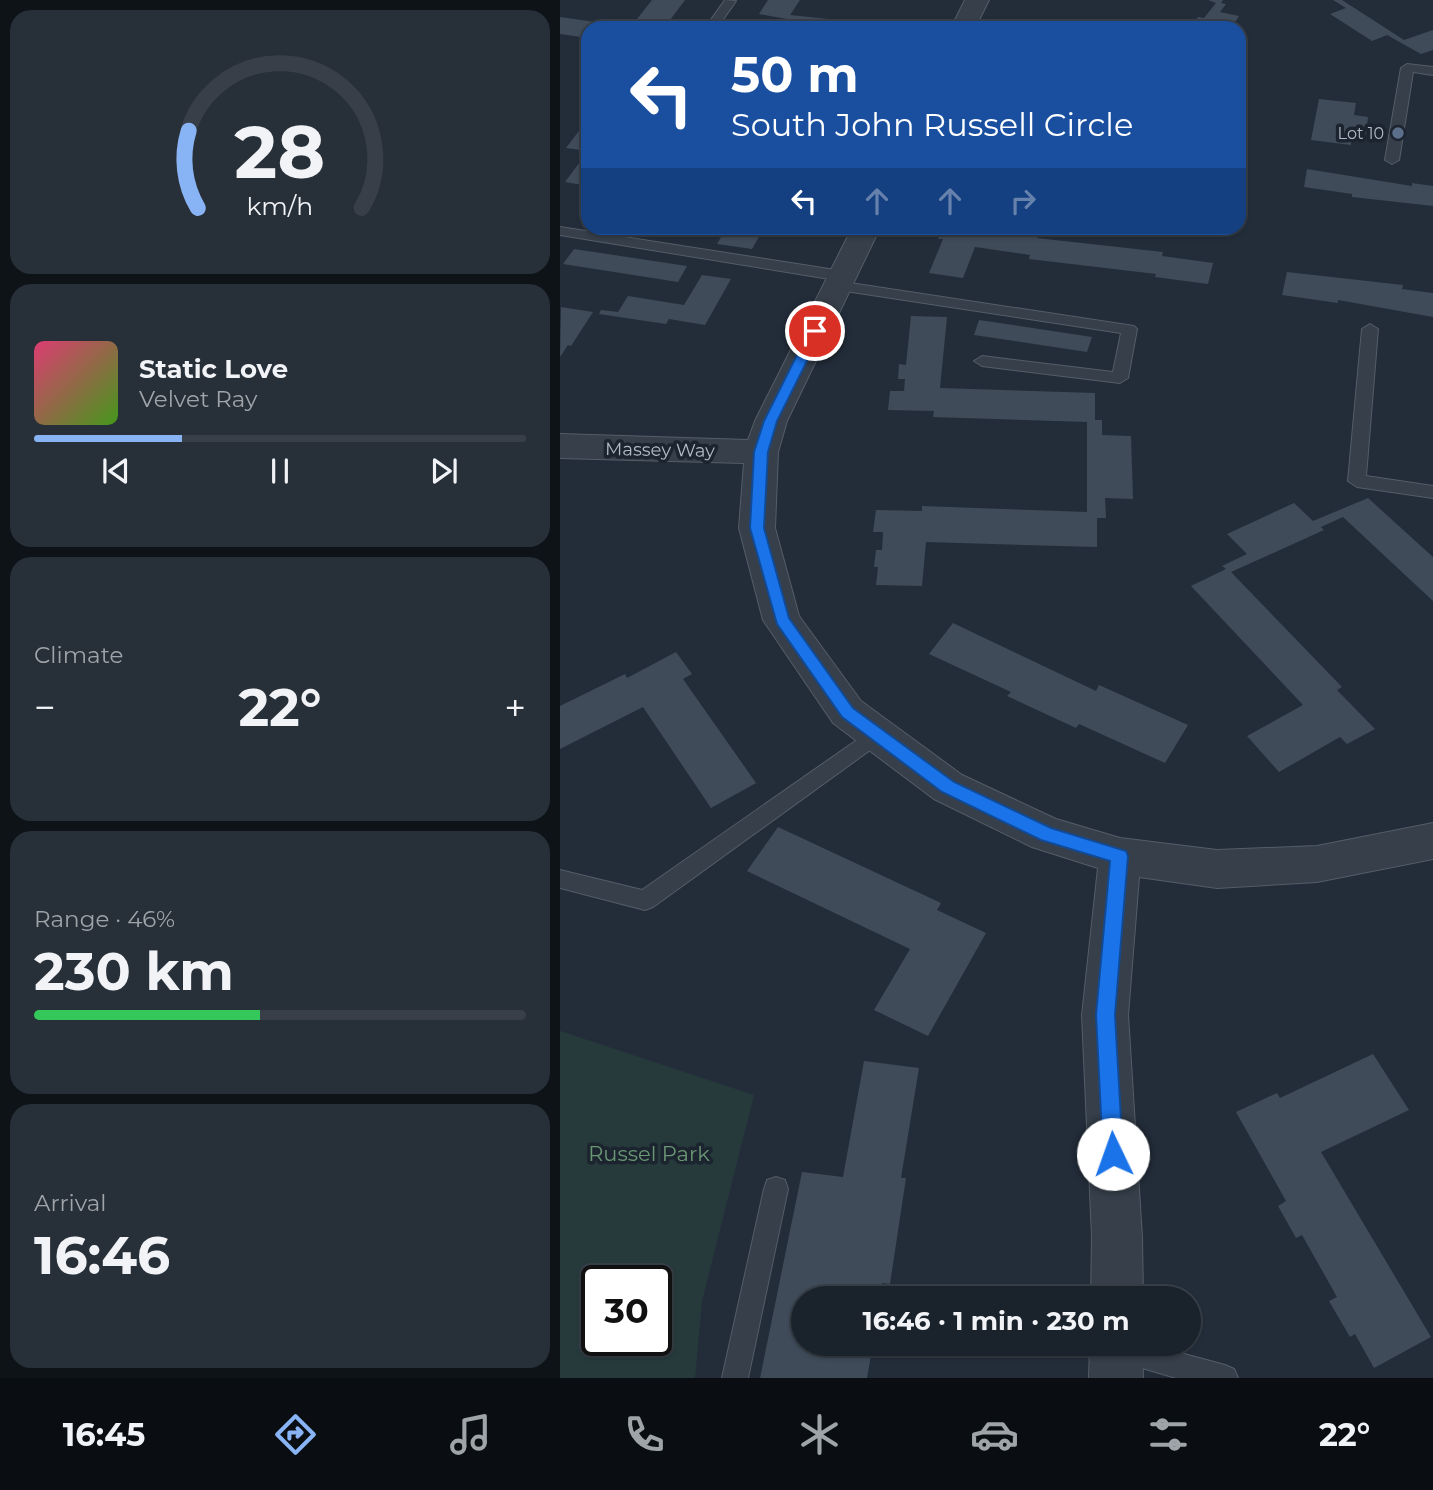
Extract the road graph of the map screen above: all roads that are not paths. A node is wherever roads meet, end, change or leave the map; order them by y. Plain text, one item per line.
1 (977, 0) edge
2 (730, 1) edge
3 (716, 21) edge
4 (966, 21) edge
5 (1433, 71) edge
6 (1392, 160) dead end
7 (560, 232) edge
8 (863, 235) edge
9 (840, 281) junction
10 (1370, 329) dead end
11 (982, 361) dead end
12 (560, 446) edge
13 (761, 452) junction
14 (1433, 492) edge
15 (877, 734) junction
16 (1433, 841) edge
17 (1119, 856) junction
18 (560, 879) edge
19 (776, 1189) dead end
20 (1117, 1286) edge
21 (1116, 1357) edge
22 (735, 1378) edge
23 (1224, 1378) edge

1 - 4 street
2 - 3 lane
5 - 6 lane
7 - 9 lane
8 - 9 street
9 - 11 lane
9 - 13 street
10 - 14 lane
12 - 13 street, Massey Way
13 - 15 street
15 - 17 street
15 - 18 lane
16 - 17 street
17 - 20 street
19 - 22 lane
21 - 23 lane

